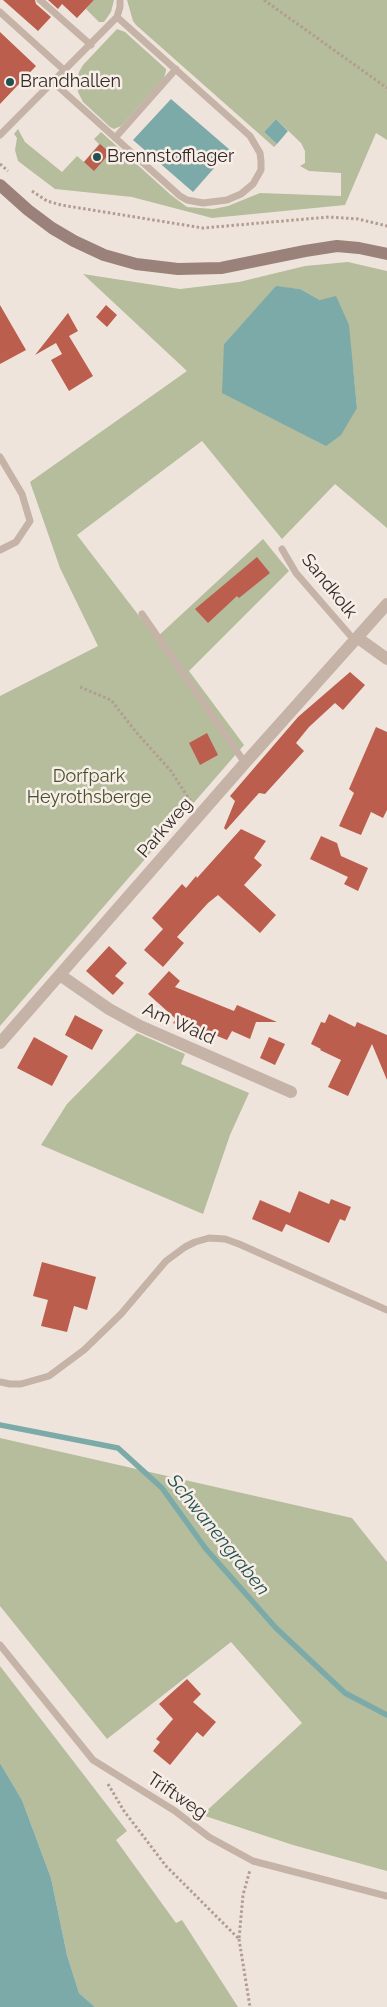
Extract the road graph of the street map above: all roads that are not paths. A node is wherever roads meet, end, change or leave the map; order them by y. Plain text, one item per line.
1 (40, 0) edge
2 (120, 0) edge
3 (0, 12) edge
4 (117, 17) junction
5 (91, 45) junction
6 (64, 70) junction
7 (176, 70) junction
8 (53, 82) junction
9 (0, 135) edge
10 (115, 138) junction
11 (0, 185) edge
12 (387, 254) edge
13 (0, 457) edge
14 (282, 549) dead end
15 (0, 550) edge
16 (387, 604) edge
17 (142, 614) dead end
18 (356, 640) junction
19 (387, 659) edge
20 (246, 763) junction
21 (60, 975) junction
22 (0, 1044) edge
23 (291, 1092) dead end
24 (387, 1310) edge
25 (0, 1382) edge
26 (0, 1645) edge
27 (387, 1896) edge

1 - 5 lane
2 - 4 lane
3 - 6 lane
4 - 5 lane
4 - 7 lane
5 - 6 lane
6 - 8 lane
7 - 10 lane
7 - 10 lane
8 - 9 lane
8 - 10 lane
11 - 12 street
13 - 15 lane
14 - 18 lane, Sandkolk
16 - 18 street, Parkweg
17 - 20 lane
18 - 19 street
18 - 20 street, Parkweg
20 - 21 street, Parkweg
21 - 22 street, Parkweg
21 - 23 street, Am Wald
24 - 25 lane
26 - 27 lane, Triftweg

